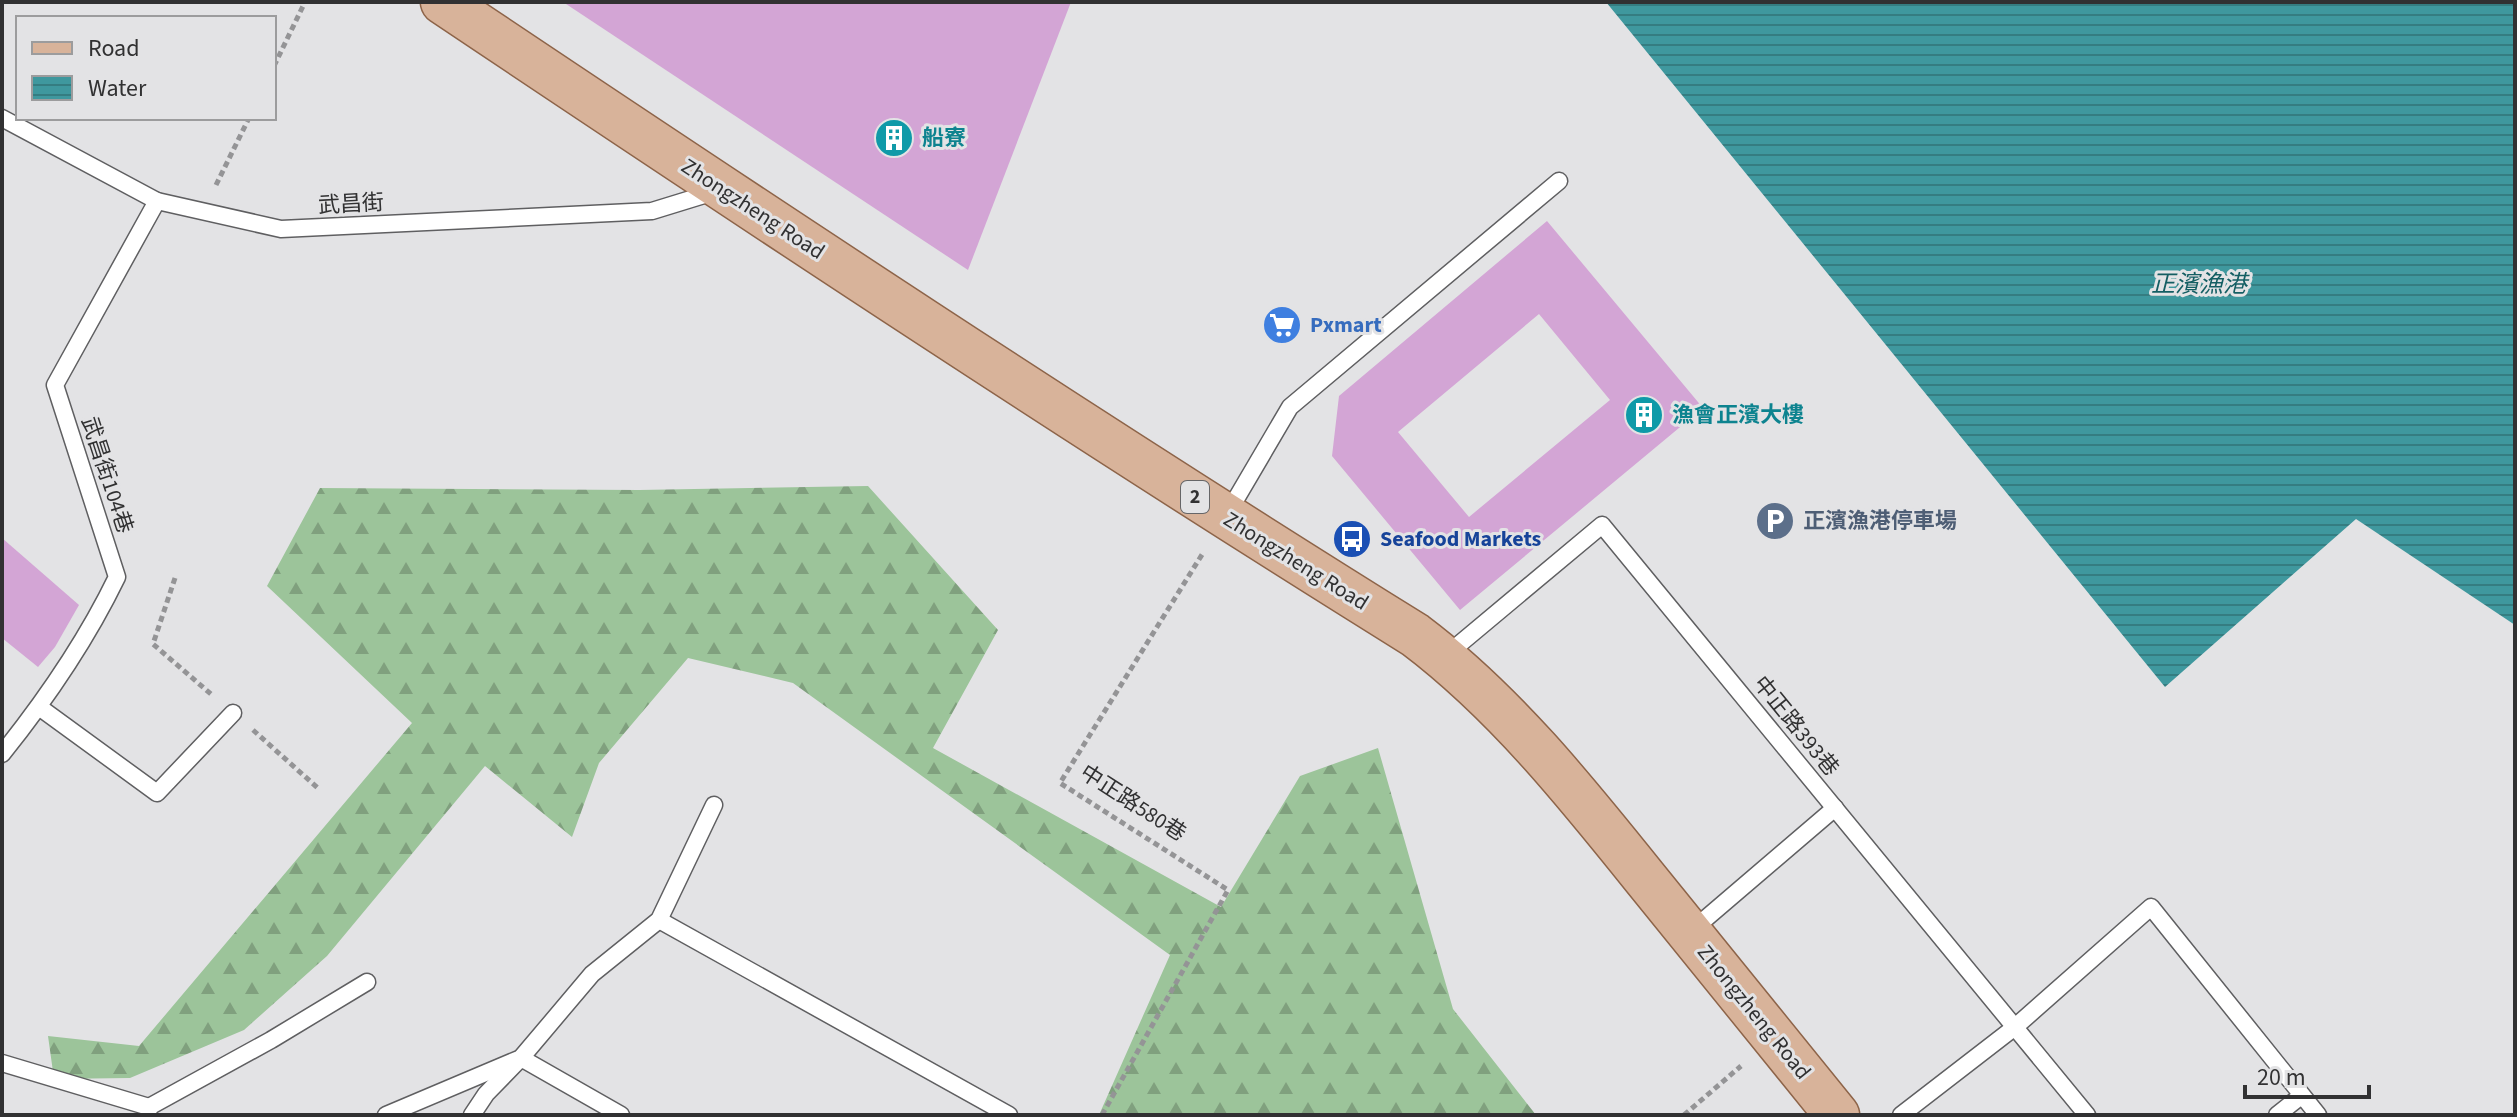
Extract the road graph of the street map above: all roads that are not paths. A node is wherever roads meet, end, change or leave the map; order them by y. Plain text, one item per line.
1 (443, 2) edge
2 (2, 118) edge
3 (1559, 181) dead end
4 (722, 190) junction
5 (157, 201) junction
6 (1225, 517) junction
7 (1444, 657) junction
8 (39, 707) junction
9 (233, 713) dead end
10 (2, 754) edge
11 (714, 805) dead end
12 (1835, 808) junction
13 (659, 920) junction
14 (1690, 932) junction
15 (367, 982) dead end
16 (2015, 1027) junction
17 (521, 1058) junction
18 (2, 1063) edge
19 (2301, 1096) junction
20 (149, 1111) edge
21 (386, 1115) edge
22 (472, 1115) edge
23 (621, 1115) edge
24 (1009, 1115) edge
25 (1837, 1115) edge
26 (1901, 1115) edge
27 (2087, 1115) edge
28 (2277, 1115) edge
29 (2318, 1115) edge

1 - 4 main road, Zhongzheng Road / 2
2 - 5 lane, 武昌街
3 - 6 lane
4 - 5 lane, 武昌街
4 - 6 main road, Zhongzheng Road / 2
5 - 8 lane, 武昌街104巷
6 - 7 main road, Zhongzheng Road / 2
7 - 12 lane, 中正路393巷
7 - 14 main road, Zhongzheng Road / 2
8 - 9 lane
8 - 10 lane, 武昌街104巷
11 - 13 lane
12 - 14 lane
12 - 16 lane, 中正路393巷
13 - 17 lane
13 - 24 lane
14 - 25 main road, Zhongzheng Road / 2
15 - 20 lane
16 - 19 lane
16 - 26 lane
16 - 27 lane, 中正路393巷
17 - 21 lane
17 - 22 lane
17 - 23 lane
18 - 20 lane
19 - 28 lane
19 - 29 lane

